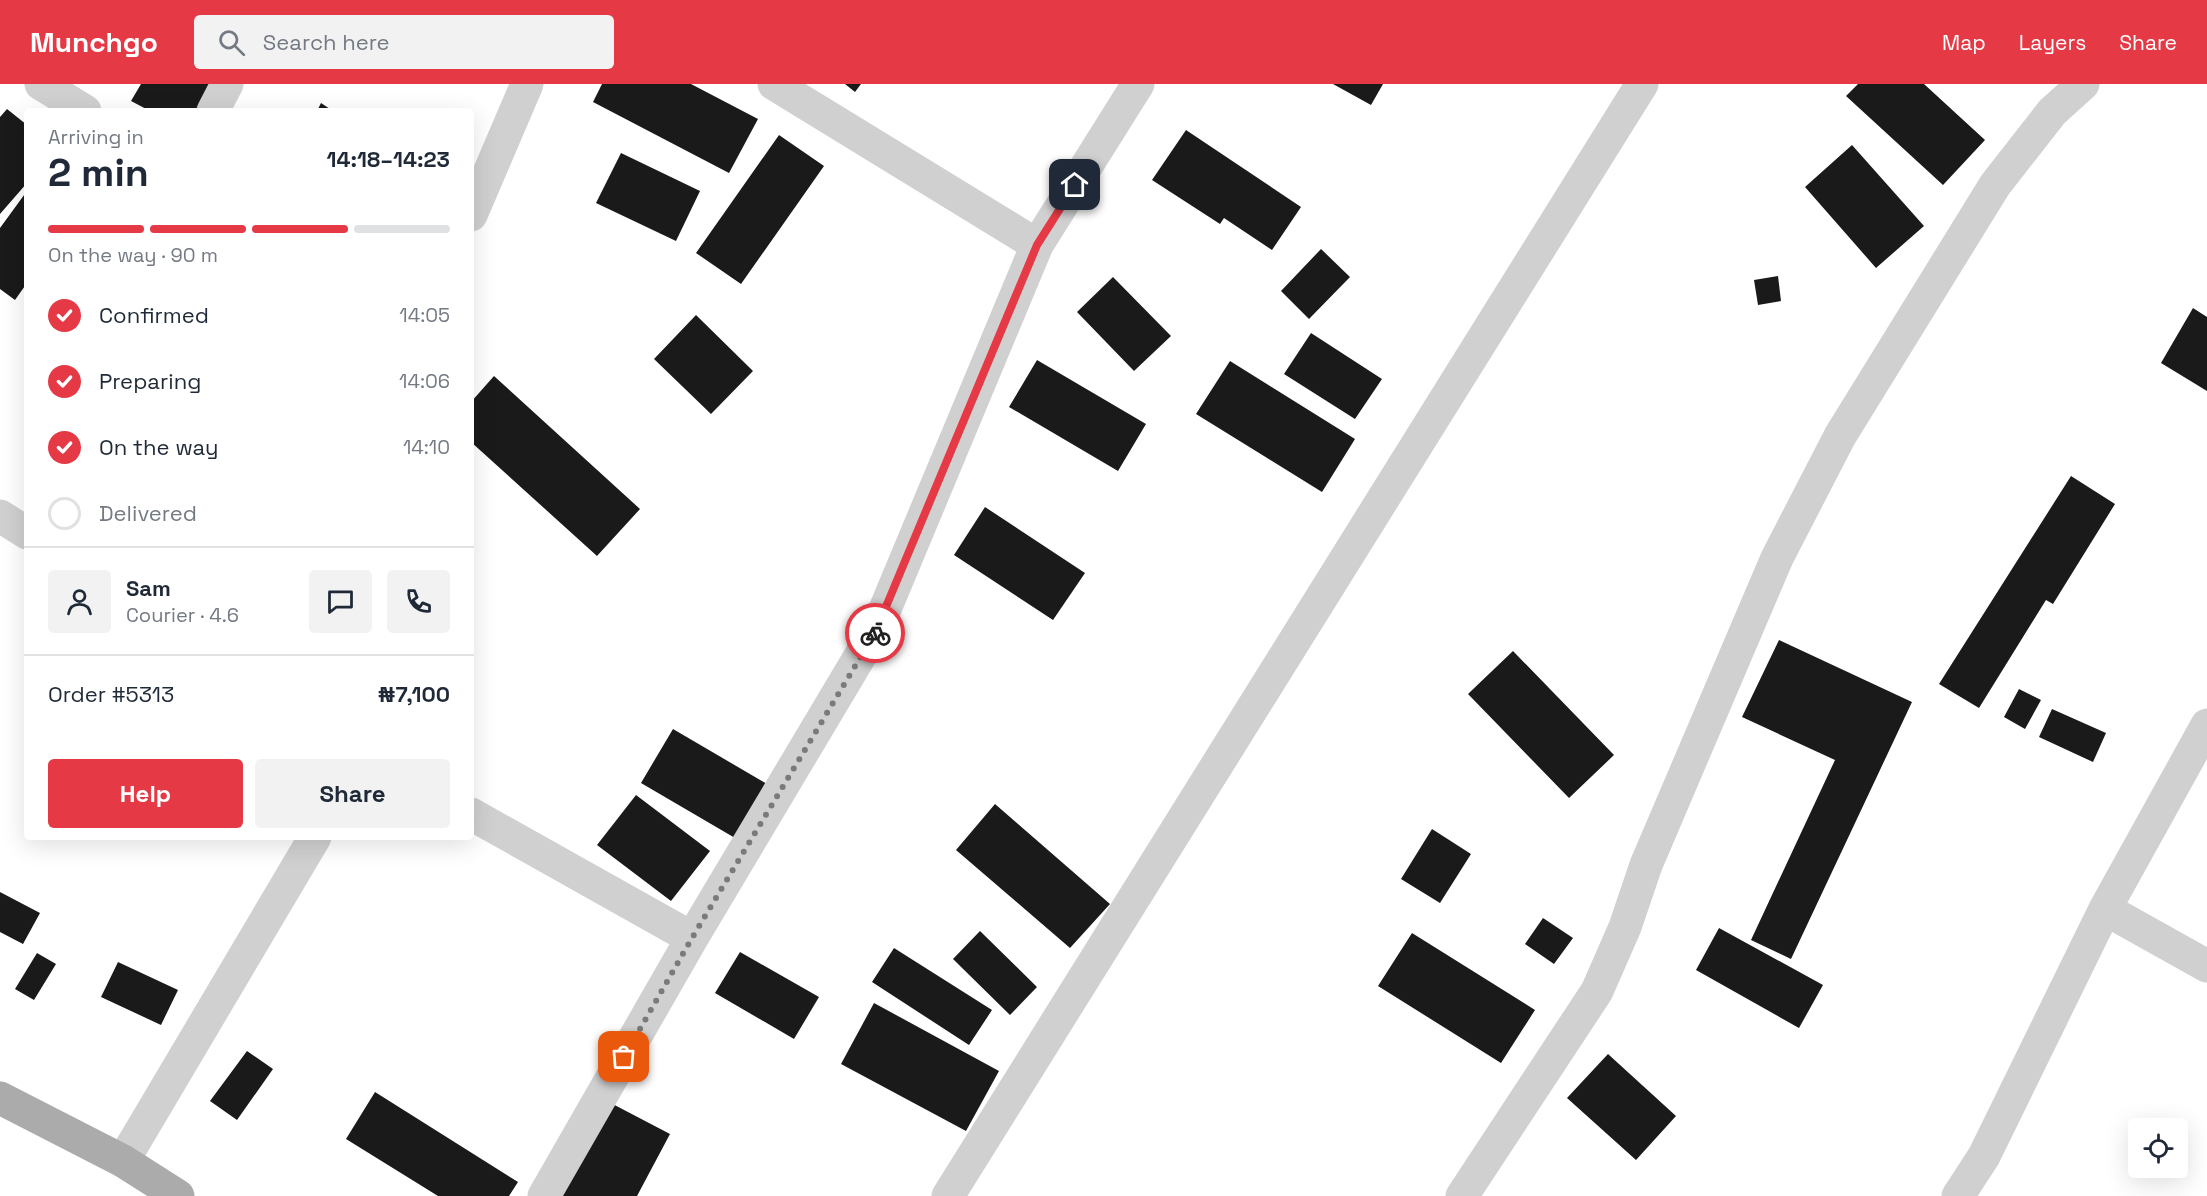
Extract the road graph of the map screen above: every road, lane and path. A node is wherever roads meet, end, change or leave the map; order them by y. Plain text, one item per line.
1 (41, 84) edge
2 (227, 84) edge
3 (527, 84) edge
4 (774, 84) edge
5 (1138, 84) edge
6 (1642, 84) edge
7 (2083, 84) edge
8 (80, 108) edge
9 (215, 108) edge
10 (474, 208) edge
11 (1037, 245) junction
12 (0, 516) edge
13 (24, 531) edge
14 (2207, 725) edge
15 (474, 816) edge
16 (313, 840) edge
17 (2105, 909) junction
18 (692, 938) junction
19 (2207, 966) edge
20 (0, 1098) edge
21 (123, 1161) junction
22 (178, 1196) edge
23 (544, 1196) edge
24 (948, 1196) edge
25 (1462, 1196) edge
26 (1958, 1196) edge

1 - 8 street
2 - 9 street
3 - 10 street
4 - 11 street
5 - 11 street
6 - 24 street
7 - 25 street
11 - 18 street
12 - 13 street
14 - 17 street
15 - 18 street
16 - 21 street
17 - 19 street
17 - 26 street
18 - 23 street
20 - 21 main road
21 - 22 main road

